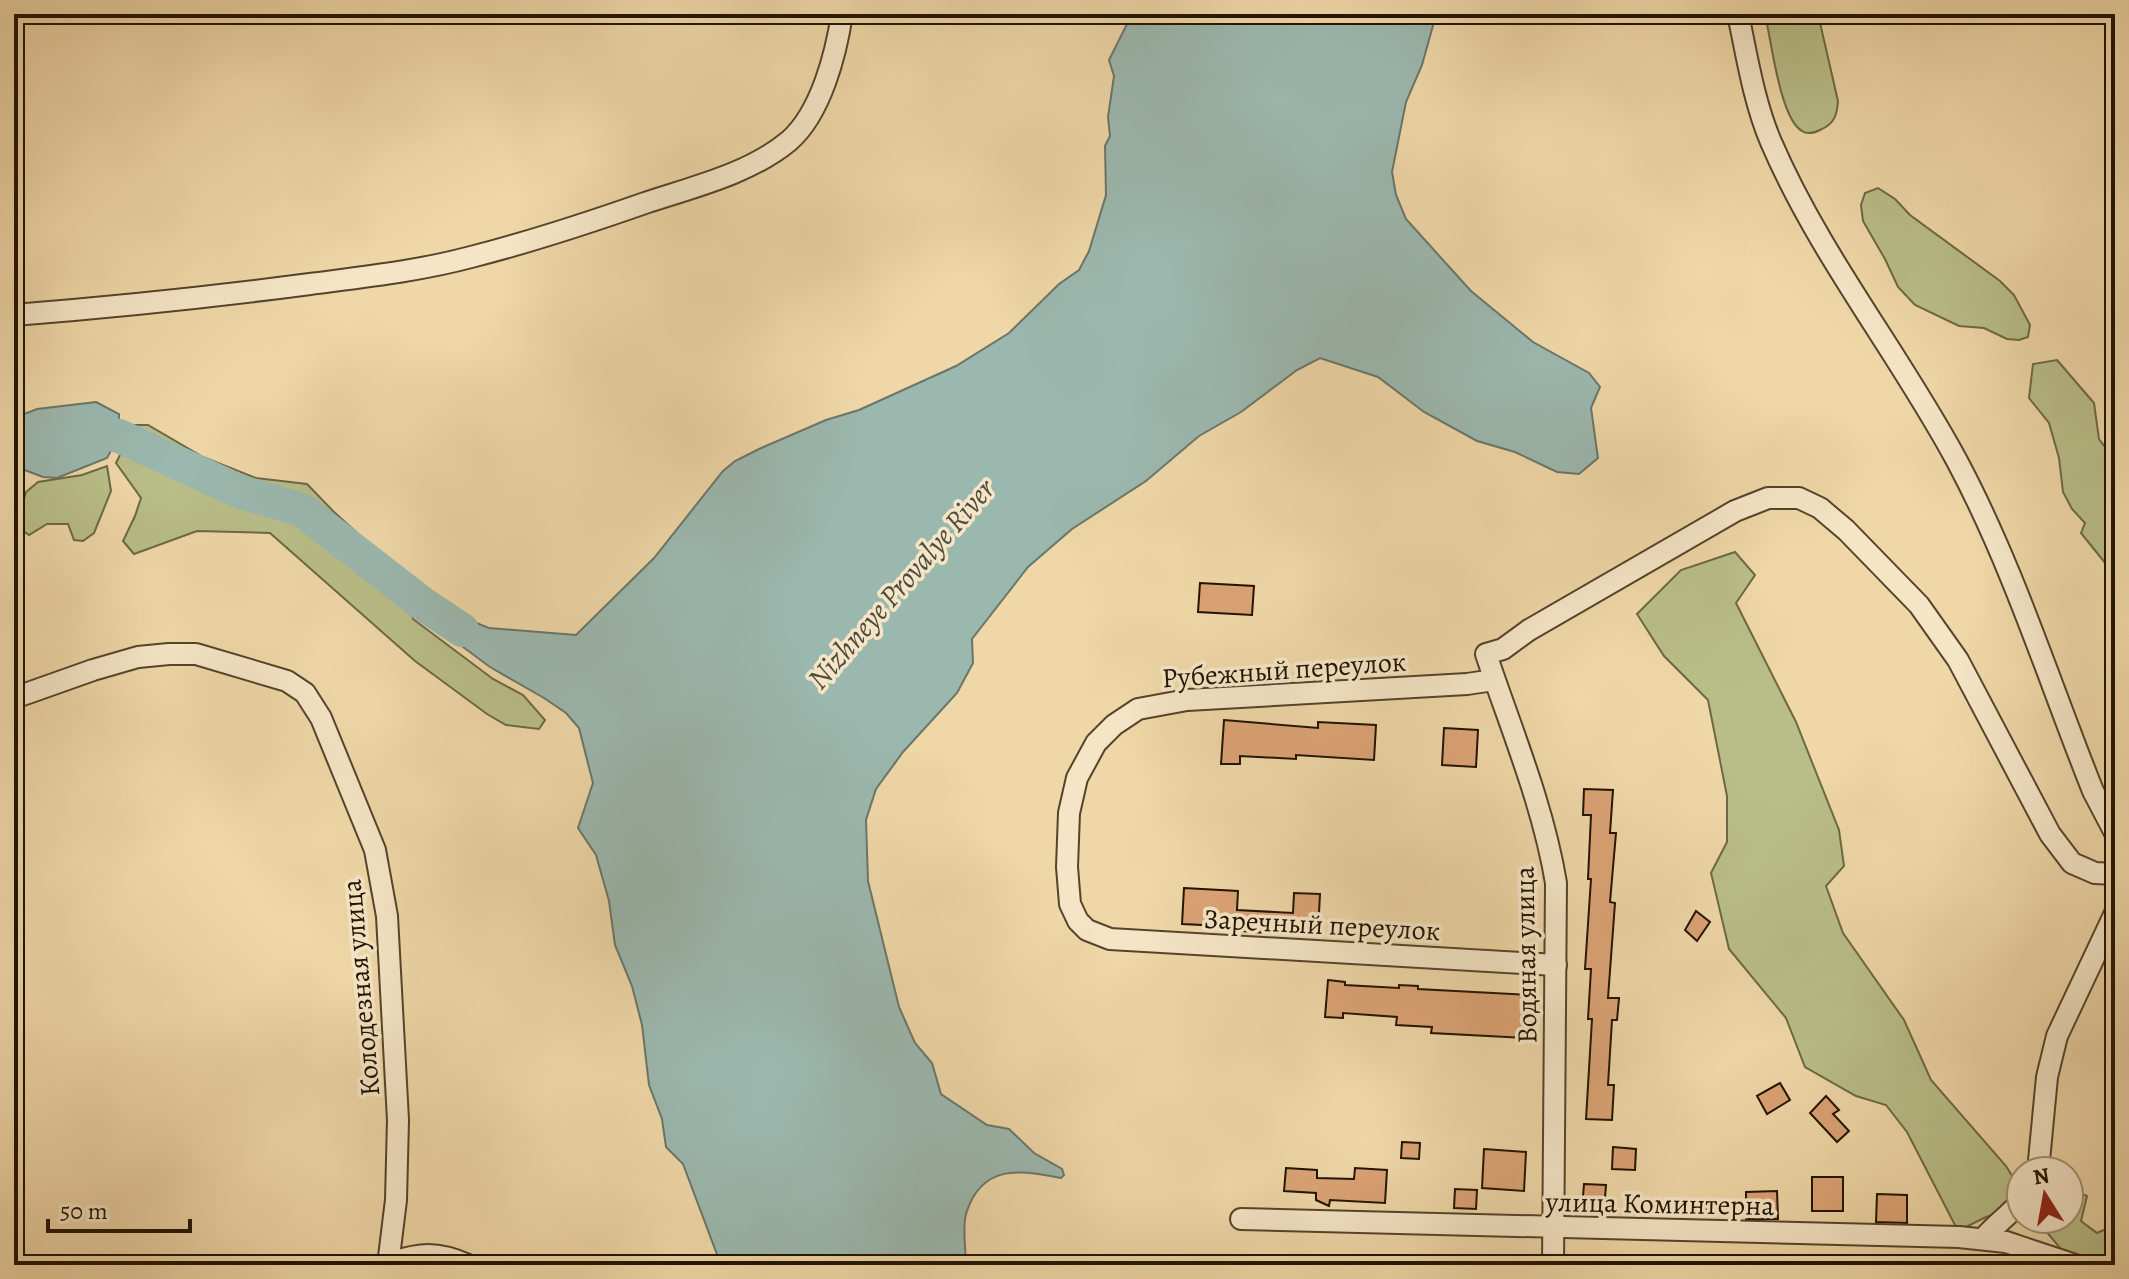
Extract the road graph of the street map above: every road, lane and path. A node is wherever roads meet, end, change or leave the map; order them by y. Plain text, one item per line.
1 (842, 14) edge
2 (1738, 14) edge
3 (14, 315) edge
4 (1494, 680) junction
5 (14, 698) edge
6 (2115, 833) edge
7 (2115, 874) edge
8 (2115, 913) edge
9 (1087, 930) joint
10 (1556, 965) junction
11 (2040, 1155) edge
12 (2005, 1217) edge
13 (1241, 1219) dead end
14 (1554, 1228) junction
15 (1983, 1239) junction
16 (388, 1264) edge
17 (468, 1265) edge
18 (1553, 1265) edge
19 (2075, 1265) edge

1 - 3 street
2 - 6 street
4 - 7 street, Водяная улица
4 - 9 street, Рубежный переулок
4 - 10 street, Водяная улица
5 - 16 street, Колодезная улица
8 - 11 street
9 - 10 street, Заречный переулок
10 - 14 street, Водяная улица
12 - 15 street
13 - 14 street, улица Коминтерна
14 - 15 street, улица Коминтерна
14 - 18 street, Водяная улица
15 - 19 street, улица Коминтерна
16 - 17 street

